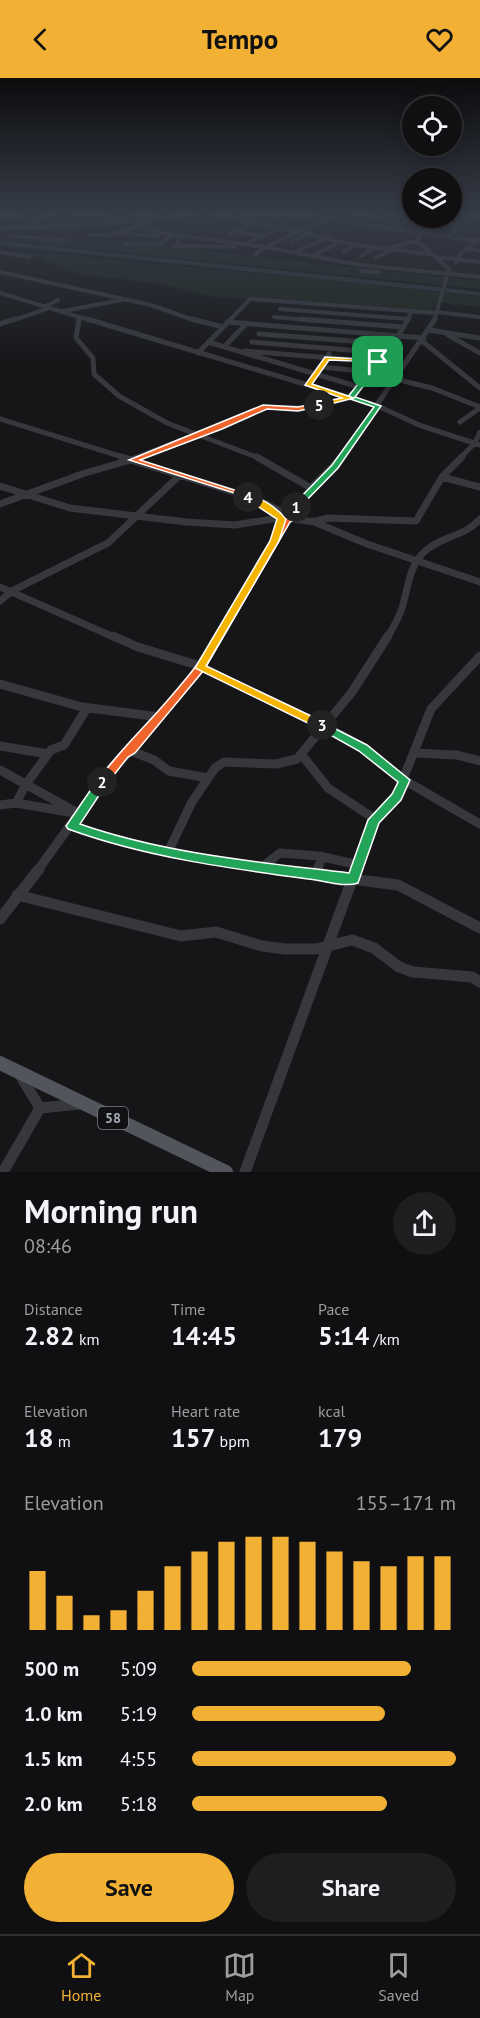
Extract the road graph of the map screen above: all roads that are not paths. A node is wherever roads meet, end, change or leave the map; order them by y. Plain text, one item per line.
1 (371, 265) edge
2 (443, 265) edge
3 (454, 265) edge
4 (361, 271) dead end
5 (0, 272) edge
6 (417, 272) junction
7 (448, 272) junction
8 (480, 273) edge
9 (480, 277) edge
10 (0, 293) edge
11 (58, 300) dead end
12 (127, 300) junction
13 (286, 302) junction
14 (46, 307) junction
15 (361, 308) junction
16 (280, 309) junction
17 (412, 311) junction
18 (62, 312) junction
19 (436, 313) junction
20 (355, 315) junction
21 (79, 317) junction
22 (274, 317) junction
23 (480, 317) edge
24 (408, 319) junction
25 (350, 323) junction
26 (0, 324) edge
27 (246, 324) junction
28 (225, 325) junction
29 (267, 326) junction
30 (403, 327) junction
31 (429, 330) junction
32 (440, 331) junction
33 (345, 332) junction
34 (259, 334) junction
35 (398, 336) junction
36 (480, 338) edge
37 (338, 340) junction
38 (423, 340) junction
39 (208, 342) junction
40 (252, 342) junction
41 (391, 345) junction
42 (224, 347) junction
43 (333, 349) junction
44 (198, 352) junction
45 (244, 352) junction
46 (385, 353) junction
47 (480, 353) edge
48 (327, 358) junction
49 (378, 362) junction
50 (234, 363) junction
51 (405, 364) junction
52 (321, 367) junction
53 (371, 372) junction
54 (316, 374) junction
55 (395, 379) junction
56 (361, 384) junction
57 (308, 385) junction
58 (480, 388) edge
59 (350, 398) junction
60 (378, 406) junction
61 (480, 408) edge
62 (0, 419) edge
63 (460, 422) dead end
64 (480, 432) edge
65 (199, 436) junction
66 (478, 444) edge
67 (133, 460) junction
68 (180, 475) junction
69 (442, 477) junction
70 (0, 486) edge
71 (480, 487) edge
72 (311, 488) junction
73 (27, 494) junction
74 (0, 504) edge
75 (139, 514) junction
76 (285, 515) junction
77 (480, 519) edge
78 (313, 522) junction
79 (416, 562) junction
80 (480, 582) edge
81 (0, 587) edge
82 (12, 591) junction
83 (0, 601) edge
84 (480, 656) edge
85 (200, 668) junction
86 (0, 684) edge
87 (87, 708) junction
88 (160, 717) junction
89 (326, 727) junction
90 (0, 746) edge
91 (131, 751) junction
92 (415, 753) junction
93 (48, 754) junction
94 (301, 754) junction
95 (480, 761) edge
96 (0, 770) edge
97 (208, 778) junction
98 (404, 780) junction
99 (26, 784) junction
100 (16, 803) junction
101 (0, 805) edge
102 (80, 814) junction
103 (375, 819) junction
104 (480, 824) edge
105 (72, 826) junction
106 (168, 852) junction
107 (322, 856) junction
108 (359, 864) junction
109 (262, 867) junction
110 (316, 874) junction
111 (353, 879) junction
112 (17, 895) junction
113 (0, 919) edge
114 (480, 928) edge
115 (329, 944) junction
116 (480, 982) edge
117 (0, 1063) edge
118 (20, 1073) junction
119 (84, 1104) junction
120 (39, 1110) junction
121 (3, 1172) edge
122 (226, 1172) edge
123 (245, 1172) edge

1 - 6 street
2 - 7 street
3 - 7 street
4 - 6 street
5 - 12 street
6 - 7 street
7 - 8 street
7 - 9 street
7 - 19 street
10 - 14 street
11 - 14 street
12 - 18 street
12 - 28 street
13 - 15 street
13 - 16 street
13 - 28 street
14 - 18 street
14 - 26 street
15 - 17 street
15 - 20 street
16 - 20 street
16 - 22 street
17 - 19 street
17 - 24 street
18 - 21 street
19 - 23 street
19 - 31 street
20 - 24 street
20 - 25 street
21 - 44 street
21 - 65 street
22 - 25 street
22 - 29 street
24 - 30 street
25 - 30 street
25 - 33 street
27 - 28 street
27 - 29 street
27 - 42 street
28 - 39 street
29 - 33 street
29 - 34 street
30 - 35 street
31 - 32 street
31 - 38 street
32 - 36 street
32 - 47 street
33 - 35 street
33 - 37 street
34 - 37 street
34 - 40 street
35 - 38 street
35 - 41 street
37 - 41 street
37 - 43 street
38 - 51 street
38 - 58 street
39 - 42 street
39 - 44 street
40 - 43 street
40 - 45 street
41 - 46 street
42 - 45 street
43 - 46 street
43 - 48 street
44 - 50 street
45 - 48 street
45 - 50 street
45 - 54 street
46 - 49 street
48 - 49 street
48 - 52 street
49 - 51 street
49 - 53 street
50 - 57 street
51 - 55 street
52 - 53 street
52 - 54 street
53 - 56 street
54 - 56 street
54 - 57 street
55 - 60 street
55 - 61 street
56 - 59 street
57 - 59 street
59 - 60 street
59 - 65 street
60 - 66 street
60 - 72 street
61 - 63 street
62 - 67 street
64 - 66 street
65 - 67 street
65 - 72 street
66 - 69 street
67 - 68 street
67 - 73 street
68 - 75 street
68 - 76 street
69 - 71 street
69 - 78 street
70 - 73 street
72 - 76 street
73 - 74 street
73 - 75 street
75 - 76 street
75 - 82 street
76 - 78 street
76 - 85 street
77 - 79 street
78 - 79 street
79 - 80 street
79 - 89 street
81 - 82 street
82 - 83 street
82 - 85 street
84 - 92 street
85 - 88 street
85 - 89 street
86 - 87 street
87 - 88 street
87 - 93 street
88 - 91 street
89 - 94 street
89 - 98 street
90 - 93 street
91 - 97 street
91 - 102 street
92 - 95 street
92 - 98 street
93 - 99 street
94 - 97 street
94 - 103 street
96 - 99 street
97 - 106 street
98 - 103 street
98 - 104 street
99 - 100 street
99 - 102 street
100 - 101 street
100 - 102 street
102 - 105 street
103 - 108 street
105 - 106 street
105 - 112 street
106 - 109 street
107 - 108 street
107 - 109 street
107 - 110 street
108 - 111 street
109 - 110 street
110 - 111 street
111 - 114 street
111 - 115 street
112 - 113 street
112 - 115 street
115 - 116 street
115 - 123 street
117 - 118 main road, 58
118 - 119 main road, 58
118 - 120 street
119 - 120 street
119 - 122 main road, 58
120 - 121 street

